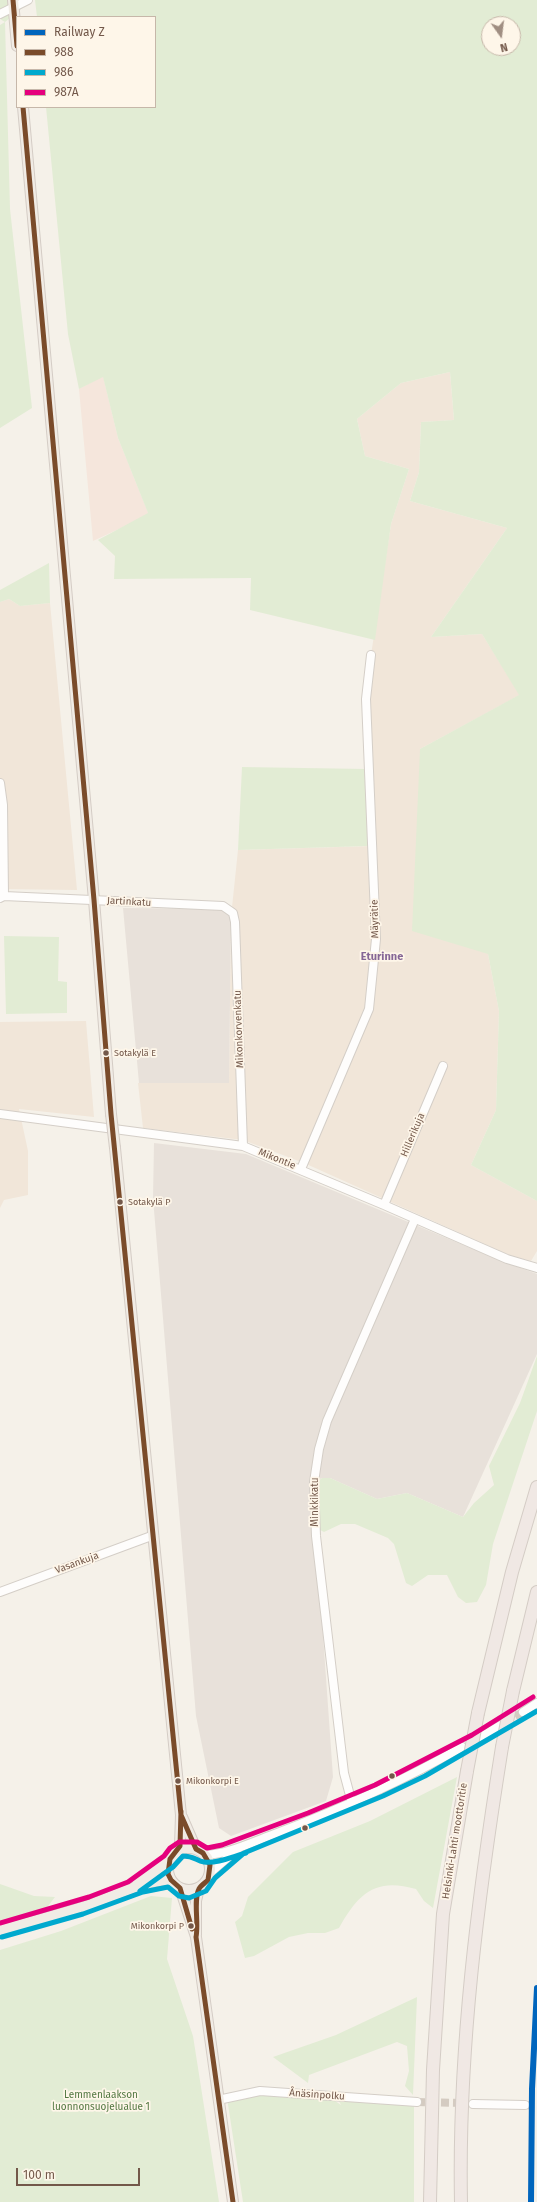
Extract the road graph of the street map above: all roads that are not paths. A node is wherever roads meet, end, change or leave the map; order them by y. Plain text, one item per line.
1 (28, 0) edge
2 (13, 3) edge
3 (0, 14) edge
4 (16, 35) edge
5 (22, 108) edge
6 (371, 655) dead end
7 (0, 783) edge
8 (2, 897) edge
9 (94, 900) junction
10 (232, 913) joint
11 (443, 1066) dead end
12 (0, 1114) edge
13 (243, 1146) junction
14 (301, 1169) junction
15 (384, 1205) junction
16 (416, 1219) junction
17 (537, 1268) edge
18 (537, 1487) edge
19 (154, 1535) junction
20 (0, 1592) edge
21 (537, 1592) edge
22 (537, 1703) edge
23 (523, 1712) tunnel mouth
24 (501, 1725) tunnel mouth
25 (482, 1736) dead end
26 (462, 1747) dead end
27 (352, 1803) junction
28 (181, 1815) junction
29 (240, 1847) junction
30 (196, 1849) junction
31 (177, 1852) junction
32 (205, 1855) junction
33 (170, 1862) junction
34 (210, 1873) junction
35 (171, 1880) junction
36 (131, 1888) junction
37 (180, 1888) junction
38 (199, 1888) junction
39 (0, 1930) edge
40 (196, 1937) junction
41 (218, 2100) junction
42 (417, 2102) tunnel mouth
43 (473, 2104) tunnel mouth
44 (525, 2105) tunnel mouth
45 (234, 2202) edge
46 (430, 2202) edge
47 (461, 2202) edge

1 - 2 street
2 - 3 street
2 - 4 main road
5 - 9 main road
6 - 14 street, Mäyrätie
7 - 8 street
8 - 9 street, Jartinkatu
9 - 10 street, Jartinkatu
9 - 19 main road, bridge
10 - 13 street, Mikonkorvenkatu
11 - 15 street, Hillerikuja
12 - 13 street, Mikontie
13 - 14 street, Mikontie
14 - 15 street, Mikontie
15 - 16 street, Mikontie
16 - 17 street, Mikontie
16 - 27 street, Minkkikatu
18 - 46 highway, Helsinki-Lahti moottoritie, bridge
19 - 20 street, Vasankuja
19 - 28 main road
21 - 47 highway, bridge
22 - 23 street
24 - 25 street
26 - 27 street
27 - 29 street
28 - 30 main road
28 - 31 main road
29 - 32 street
29 - 34 street
30 - 31 main road
30 - 32 main road
31 - 33 main road
32 - 34 main road
33 - 35 main road
33 - 36 main road
34 - 38 main road
35 - 36 main road
35 - 37 main road
36 - 39 main road
37 - 38 main road
37 - 40 main road
38 - 40 main road
40 - 41 main road
41 - 42 street, Ånäsinpolku
41 - 45 main road
43 - 44 street

